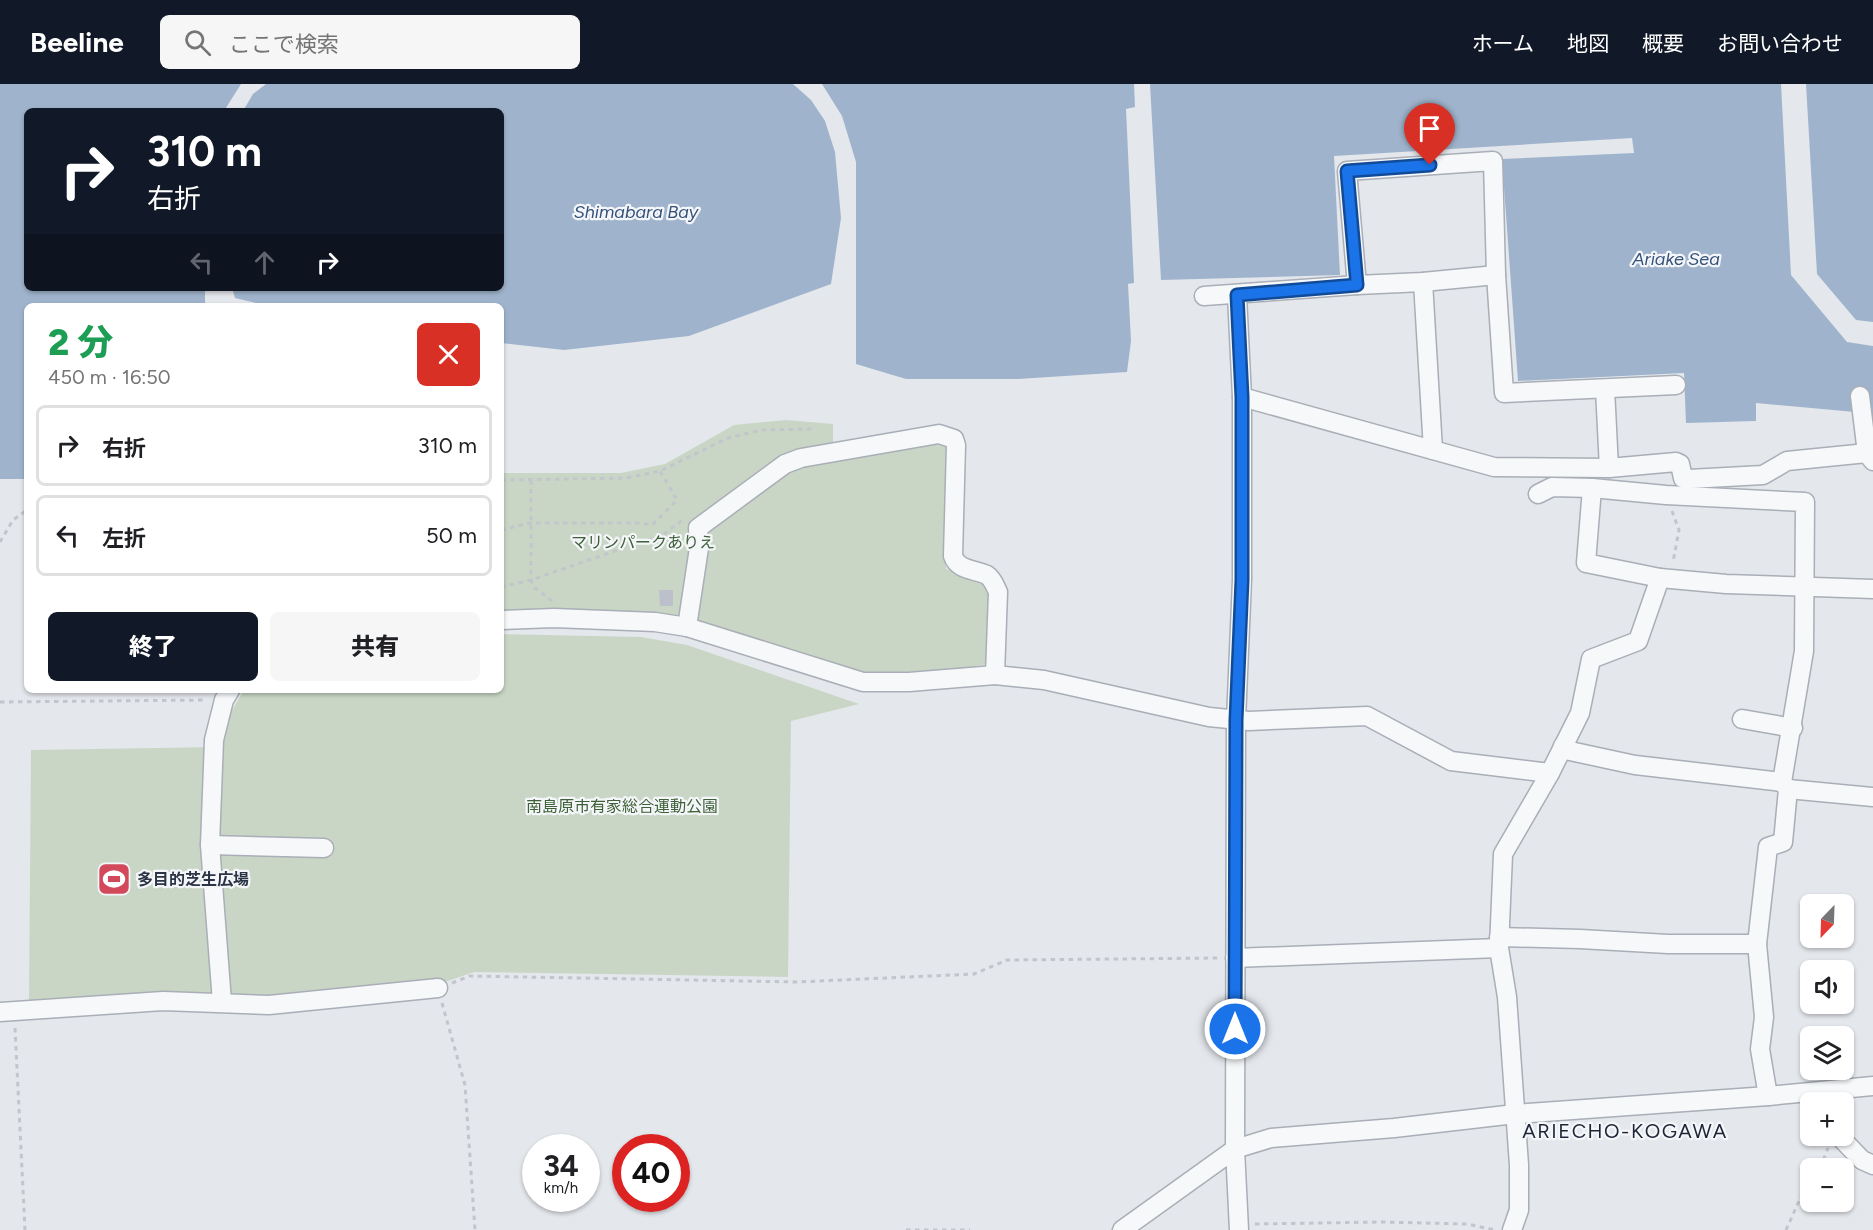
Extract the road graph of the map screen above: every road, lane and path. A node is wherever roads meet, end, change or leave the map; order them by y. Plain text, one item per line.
1 (1496, 275) junction
2 (1423, 282) junction
3 (1357, 285) junction
4 (1237, 295) junction
5 (1204, 296) dead end
6 (1676, 385) dead end
7 (1605, 389) junction
8 (1860, 396) dead end
9 (1242, 397) junction
10 (814, 429) dead end
11 (1433, 450) junction
12 (1870, 457) edge
13 (1668, 462) junction
14 (1609, 468) junction
15 (660, 471) junction
16 (504, 480) edge
17 (531, 480) junction
18 (1592, 488) junction
19 (1538, 494) dead end
20 (1666, 495) junction
21 (24, 512) edge
22 (689, 515) dead end
23 (530, 523) junction
24 (504, 529) edge
25 (0, 542) edge
26 (1665, 579) junction
27 (531, 580) junction
28 (504, 587) edge
29 (1805, 587) junction
30 (1873, 589) edge
31 (554, 618) junction
32 (504, 620) edge
33 (687, 627) junction
34 (995, 675) junction
35 (227, 695) edge
36 (0, 702) edge
37 (1742, 719) dead end
38 (1236, 720) junction
39 (1793, 728) junction
40 (1563, 746) junction
41 (1550, 773) junction
42 (1785, 785) junction
43 (1873, 797) edge
44 (210, 845) junction
45 (324, 848) dead end
46 (1499, 942) junction
47 (1757, 944) junction
48 (1234, 958) junction
49 (438, 988) junction
50 (222, 1002) junction
51 (7, 1011) edge
52 (1873, 1086) edge
53 (1845, 1092) edge
54 (1768, 1096) junction
55 (1800, 1099) edge
56 (1515, 1114) junction
57 (1849, 1146) edge
58 (1235, 1149) junction
59 (1873, 1165) edge
60 (1800, 1199) edge
61 (1238, 1227) edge
62 (25, 1230) edge
63 (475, 1230) edge
64 (906, 1230) edge
65 (970, 1230) edge
66 (1122, 1230) edge
67 (1495, 1230) edge
68 (1512, 1230) edge
69 (1786, 1230) edge

1 - 2 street
1 - 3 street
1 - 7 street
2 - 3 street
2 - 11 street
3 - 4 street
4 - 5 street
4 - 9 street
6 - 7 street
7 - 14 street
8 - 12 street
9 - 11 street
9 - 38 street
10 - 15 path
11 - 14 street
12 - 13 street
13 - 14 street
13 - 20 street
15 - 17 path
15 - 23 path
16 - 17 path
17 - 23 path
18 - 19 street
18 - 20 street
18 - 26 street
20 - 26 path
20 - 29 street
21 - 25 path
22 - 27 path
23 - 24 path
23 - 27 path
26 - 29 street
26 - 40 street
27 - 28 path
27 - 31 path
29 - 30 street
29 - 39 street
31 - 32 street
31 - 33 street
33 - 34 street
33 - 34 street
34 - 38 street
35 - 36 path
35 - 44 street
37 - 39 street
38 - 41 street
38 - 48 street
39 - 42 street
40 - 41 street
40 - 42 street
41 - 46 street
42 - 43 street
42 - 47 street
44 - 45 street
44 - 50 street
46 - 47 street
46 - 48 street
46 - 56 street
47 - 54 street
48 - 49 path
48 - 58 street
49 - 50 street
49 - 63 path
50 - 51 street
51 - 62 path
52 - 53 street
54 - 55 street
54 - 56 street
56 - 58 street
56 - 68 street
57 - 59 street
58 - 61 street
58 - 66 street
60 - 69 path
61 - 67 path
64 - 65 path

